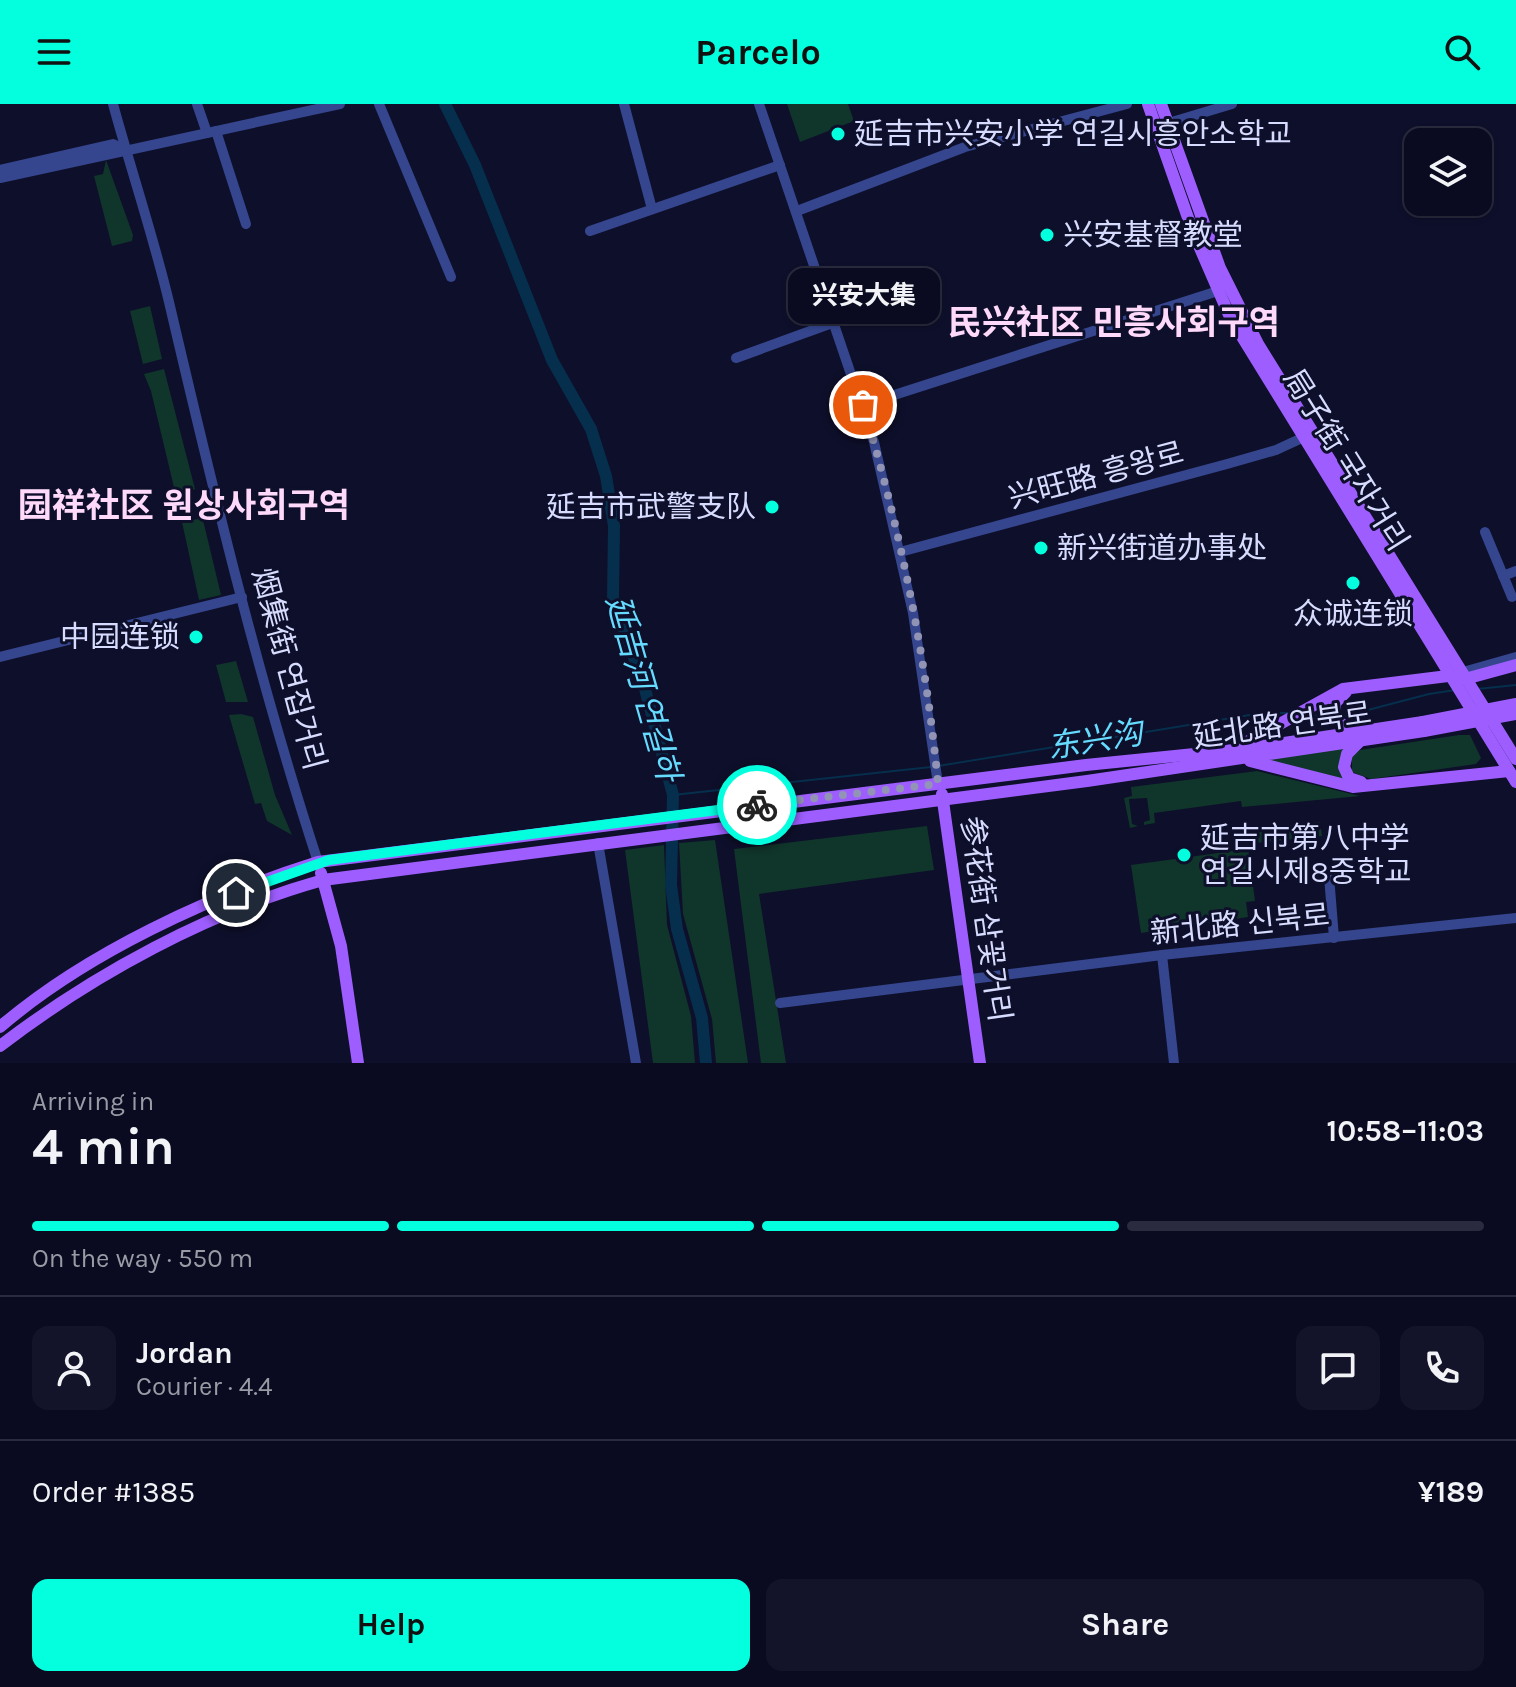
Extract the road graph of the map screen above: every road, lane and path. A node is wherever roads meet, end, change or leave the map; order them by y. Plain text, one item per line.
1 (113, 104) edge
2 (197, 104) edge
3 (340, 104) edge
4 (379, 104) edge
5 (624, 104) edge
6 (759, 104) edge
7 (1127, 104) edge
8 (1148, 104) edge
9 (1161, 104) edge
10 (1232, 104) edge
11 (1161, 125) junction
12 (211, 132) junction
13 (126, 150) junction
14 (780, 165) junction
15 (0, 170) edge
16 (0, 178) edge
17 (652, 209) junction
18 (797, 211) junction
19 (246, 224) dead end
20 (590, 231) dead end
21 (451, 277) dead end
22 (1218, 291) junction
23 (835, 322) junction
24 (736, 358) dead end
25 (863, 405) junction
26 (1302, 438) junction
27 (1485, 532) dead end
28 (900, 552) junction
29 (1516, 571) edge
30 (1503, 576) junction
31 (242, 597) junction
32 (1512, 597) dead end
33 (0, 657) edge
34 (1516, 657) edge
35 (1516, 665) edge
36 (1458, 679) junction
37 (1516, 704) edge
38 (1516, 714) edge
39 (1423, 727) junction
40 (1374, 729) junction
41 (1361, 740) junction
42 (1230, 754) junction
43 (1512, 770) edge
44 (937, 772) junction
45 (940, 799) junction
46 (598, 843) junction
47 (318, 862) junction
48 (1329, 876) dead end
49 (323, 880) junction
50 (1516, 918) edge
51 (1334, 938) junction
52 (1162, 955) junction
53 (966, 979) junction
54 (780, 1003) dead end
55 (0, 1027) edge
56 (0, 1046) edge
57 (358, 1063) edge
58 (636, 1063) edge
59 (973, 1063) edge
60 (980, 1063) edge
61 (1174, 1063) edge

1 - 13 street, 烟集街 연집거리
2 - 12 street
3 - 12 street
4 - 21 street
5 - 17 street
6 - 14 street, 参花街 삼꽃거리
7 - 18 street
8 - 11 main road, 局子街 국자거리
9 - 11 main road, 局子街 국자거리
10 - 11 street
11 - 22 main road, 局子街 국자거리
11 - 36 main road, 局子街 국자거리
12 - 13 street
12 - 19 street
13 - 15 street
13 - 16 street
13 - 31 street, 烟集街 연집거리
14 - 17 street
14 - 18 street, 参花街 삼꽃거리
17 - 20 street
18 - 23 street, 参花街 삼꽃거리
22 - 25 street
22 - 26 main road, 局子街 국자거리
23 - 24 street
23 - 25 street, 参花街 삼꽃거리
25 - 28 street, 参花街 삼꽃거리
26 - 28 street, 兴旺路 흥왕로
26 - 36 main road, 局子街 국자거리
27 - 30 street
28 - 44 street, 参花街 삼꽃거리
29 - 30 street
30 - 32 street
31 - 33 street
31 - 47 street, 烟集街 연집거리
34 - 36 street
35 - 36 main road
36 - 40 main road
36 - 42 main road
36 - 43 main road, 局子街 국자거리
36 - 43 main road, 局子街 국자거리
37 - 39 main road, 延北路 연북로, bridge
38 - 39 main road, 延北路 연북로, bridge
39 - 40 main road, 延北路 연북로
39 - 41 main road, 延北路 연북로
40 - 42 main road, 延北路 연북로
41 - 42 main road, 延北路 연북로
41 - 43 main road
42 - 43 main road
42 - 44 main road, 延北路 연북로
42 - 45 main road, 延北路 연북로
44 - 45 main road, 参花街 삼꽃거리
44 - 47 main road, 延北路 연북로
45 - 46 main road, 延北路 연북로
45 - 53 main road, 参花街 삼꽃거리
46 - 49 main road, 延北路 연북로
46 - 58 street
47 - 49 main road, 烟集街 연집거리
47 - 55 main road, 延北路 연북로
48 - 51 street
49 - 56 main road, 延北路 연북로
49 - 57 main road, 烟集街 연집거리
50 - 51 street, 新北路 신북로
51 - 52 street, 新北路 신북로
52 - 53 street, 新北路 신북로
52 - 61 street
53 - 54 street, 新北路 신북로
53 - 59 main road, 参花街 삼꽃거리
53 - 60 main road, 参花街 삼꽃거리

